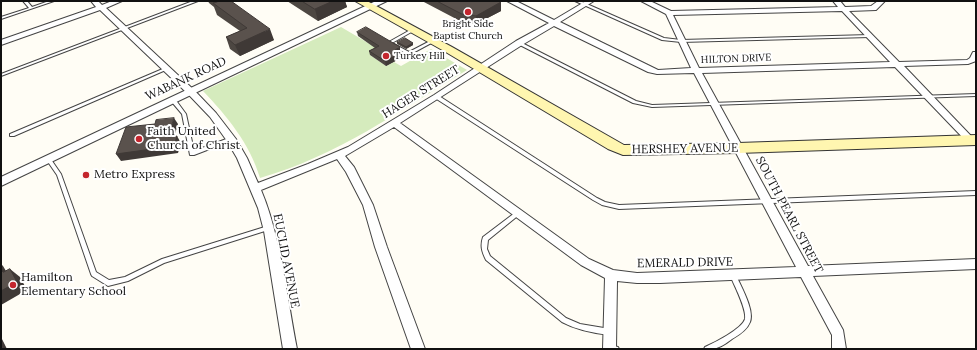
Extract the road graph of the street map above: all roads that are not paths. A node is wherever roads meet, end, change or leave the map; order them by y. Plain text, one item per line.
1 (25, 1) edge
2 (52, 1) edge
3 (119, 1) edge
4 (196, 1) edge
5 (383, 1) edge
6 (510, 1) edge
7 (836, 1) edge
8 (882, 1) edge
9 (584, 2) edge
10 (652, 2) edge
11 (98, 4) edge
12 (365, 4) edge
13 (31, 8) junction
14 (844, 9) junction
15 (669, 13) junction
16 (1, 18) edge
17 (554, 23) junction
18 (123, 28) junction
19 (414, 30) junction
20 (870, 36) junction
21 (434, 41) junction
22 (681, 42) junction
23 (1, 43) edge
24 (519, 43) junction
25 (976, 54) edge
26 (897, 65) junction
27 (481, 68) junction
28 (166, 69) junction
29 (696, 70) junction
30 (1, 75) edge
31 (190, 92) junction
32 (976, 95) edge
33 (437, 97) junction
34 (929, 98) junction
35 (173, 100) junction
36 (714, 104) junction
37 (394, 123) junction
38 (12, 135) dead end
39 (231, 139) junction
40 (973, 140) edge
41 (738, 148) junction
42 (339, 156) junction
43 (48, 159) junction
44 (1, 182) edge
45 (256, 188) junction
46 (976, 193) edge
47 (767, 202) junction
48 (518, 213) junction
49 (268, 228) junction
50 (976, 264) edge
51 (805, 271) junction
52 (610, 275) junction
53 (733, 275) junction
54 (610, 332) junction
55 (612, 348) edge
56 (843, 348) edge
57 (290, 349) edge
58 (418, 349) edge
59 (707, 349) edge

1 - 13 lane
2 - 13 lane
3 - 11 street
4 - 18 lane
5 - 12 street, WABANK ROAD
6 - 17 street, HILTON DRIVE
7 - 14 street
8 - 14 street
9 - 17 street, HAGER STREET
9 - 22 lane
10 - 15 street
11 - 18 street, EUCLID AVENUE
11 - 23 street
12 - 19 main road, HERSHEY AVENUE
12 - 31 street, WABANK ROAD
13 - 16 lane
14 - 15 street
14 - 20 street
15 - 22 street, SOUTH PEARL STREET
17 - 24 street, HAGER STREET
17 - 29 street, HILTON DRIVE
18 - 28 street, EUCLID AVENUE
18 - 30 lane
19 - 21 main road, HERSHEY AVENUE
19 - 21 lane
20 - 22 lane
20 - 26 street
21 - 27 main road, HERSHEY AVENUE
22 - 29 street, SOUTH PEARL STREET
24 - 27 street, HAGER STREET
24 - 36 lane
25 - 26 street, HILTON DRIVE
26 - 29 street, HILTON DRIVE
26 - 34 street
27 - 33 street, HAGER STREET
27 - 41 main road, HERSHEY AVENUE
28 - 31 street, EUCLID AVENUE
28 - 38 lane
29 - 36 street, SOUTH PEARL STREET
31 - 35 street, WABANK ROAD
31 - 39 street, EUCLID AVENUE
32 - 34 lane
33 - 37 street, HAGER STREET
33 - 47 lane
34 - 36 lane
34 - 40 street
35 - 39 lane
35 - 43 street, WABANK ROAD
36 - 41 street, SOUTH PEARL STREET
37 - 42 street, HAGER STREET
37 - 48 street, EMERALD DRIVE
39 - 45 street, EUCLID AVENUE
40 - 41 main road, HERSHEY AVENUE
41 - 47 street, SOUTH PEARL STREET
42 - 45 street, HAGER STREET
42 - 58 street
43 - 44 street, WABANK ROAD
43 - 49 lane
45 - 49 street, EUCLID AVENUE
46 - 47 lane
47 - 51 street, SOUTH PEARL STREET
48 - 52 street, EMERALD DRIVE
48 - 54 lane
49 - 57 street, EUCLID AVENUE
50 - 51 street, EMERALD DRIVE
51 - 53 street, EMERALD DRIVE
51 - 56 street, SOUTH PEARL STREET
52 - 53 street, EMERALD DRIVE
52 - 54 street
53 - 59 lane
54 - 55 street

